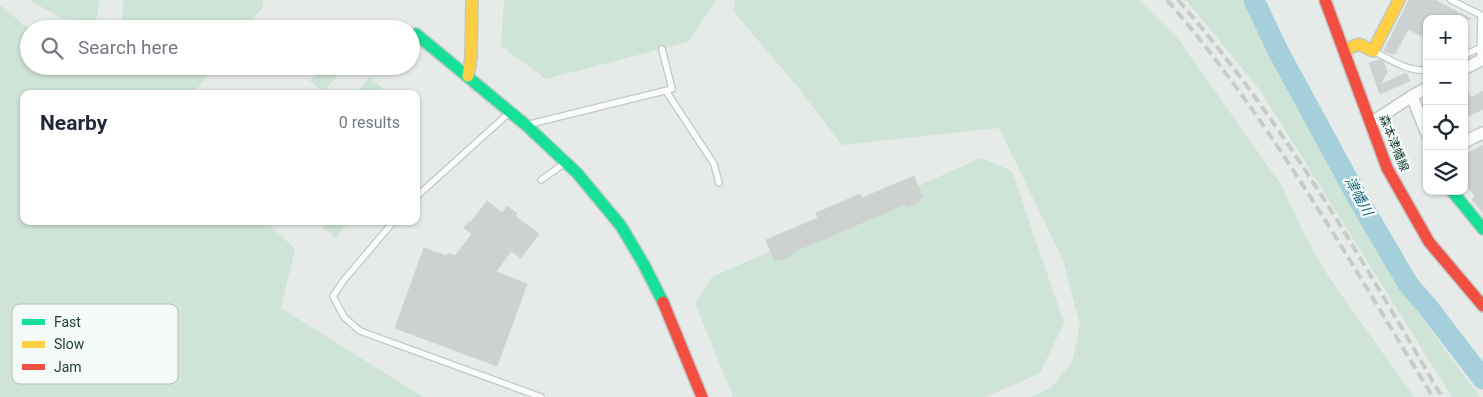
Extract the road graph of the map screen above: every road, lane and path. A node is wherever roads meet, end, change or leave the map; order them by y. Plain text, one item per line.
1 (472, 0) edge
2 (1325, 0) edge
3 (1399, 0) edge
4 (1451, 0) edge
5 (420, 37) edge
6 (662, 49) dead end
7 (1344, 50) junction
8 (1373, 51) junction
9 (1468, 55) edge
10 (1481, 56) edge
11 (1468, 66) edge
12 (1423, 70) edge
13 (468, 76) junction
14 (1423, 90) edge
15 (666, 91) junction
16 (1412, 96) junction
17 (510, 112) junction
18 (1371, 124) junction
19 (1423, 124) edge
20 (526, 126) junction
21 (1483, 133) edge
22 (1468, 140) edge
23 (565, 163) junction
24 (541, 180) dead end
25 (719, 183) dead end
26 (420, 193) edge
27 (1455, 195) edge
28 (391, 225) edge
29 (1483, 229) edge
30 (1483, 306) edge
31 (541, 397) edge
32 (702, 397) edge

1 - 13 street
2 - 7 street, 森本津幡線
3 - 8 street
4 - 10 lane
5 - 13 street
6 - 15 lane
7 - 8 street
7 - 18 street, 森本津幡線
8 - 12 lane
9 - 10 lane
10 - 11 street
13 - 17 street
14 - 16 street
15 - 20 lane
15 - 25 lane
16 - 18 street
16 - 19 street
17 - 20 street
17 - 26 lane
18 - 30 street, 森本津幡線
20 - 23 street
21 - 22 street
23 - 24 lane
23 - 32 street
27 - 29 street
28 - 31 lane

